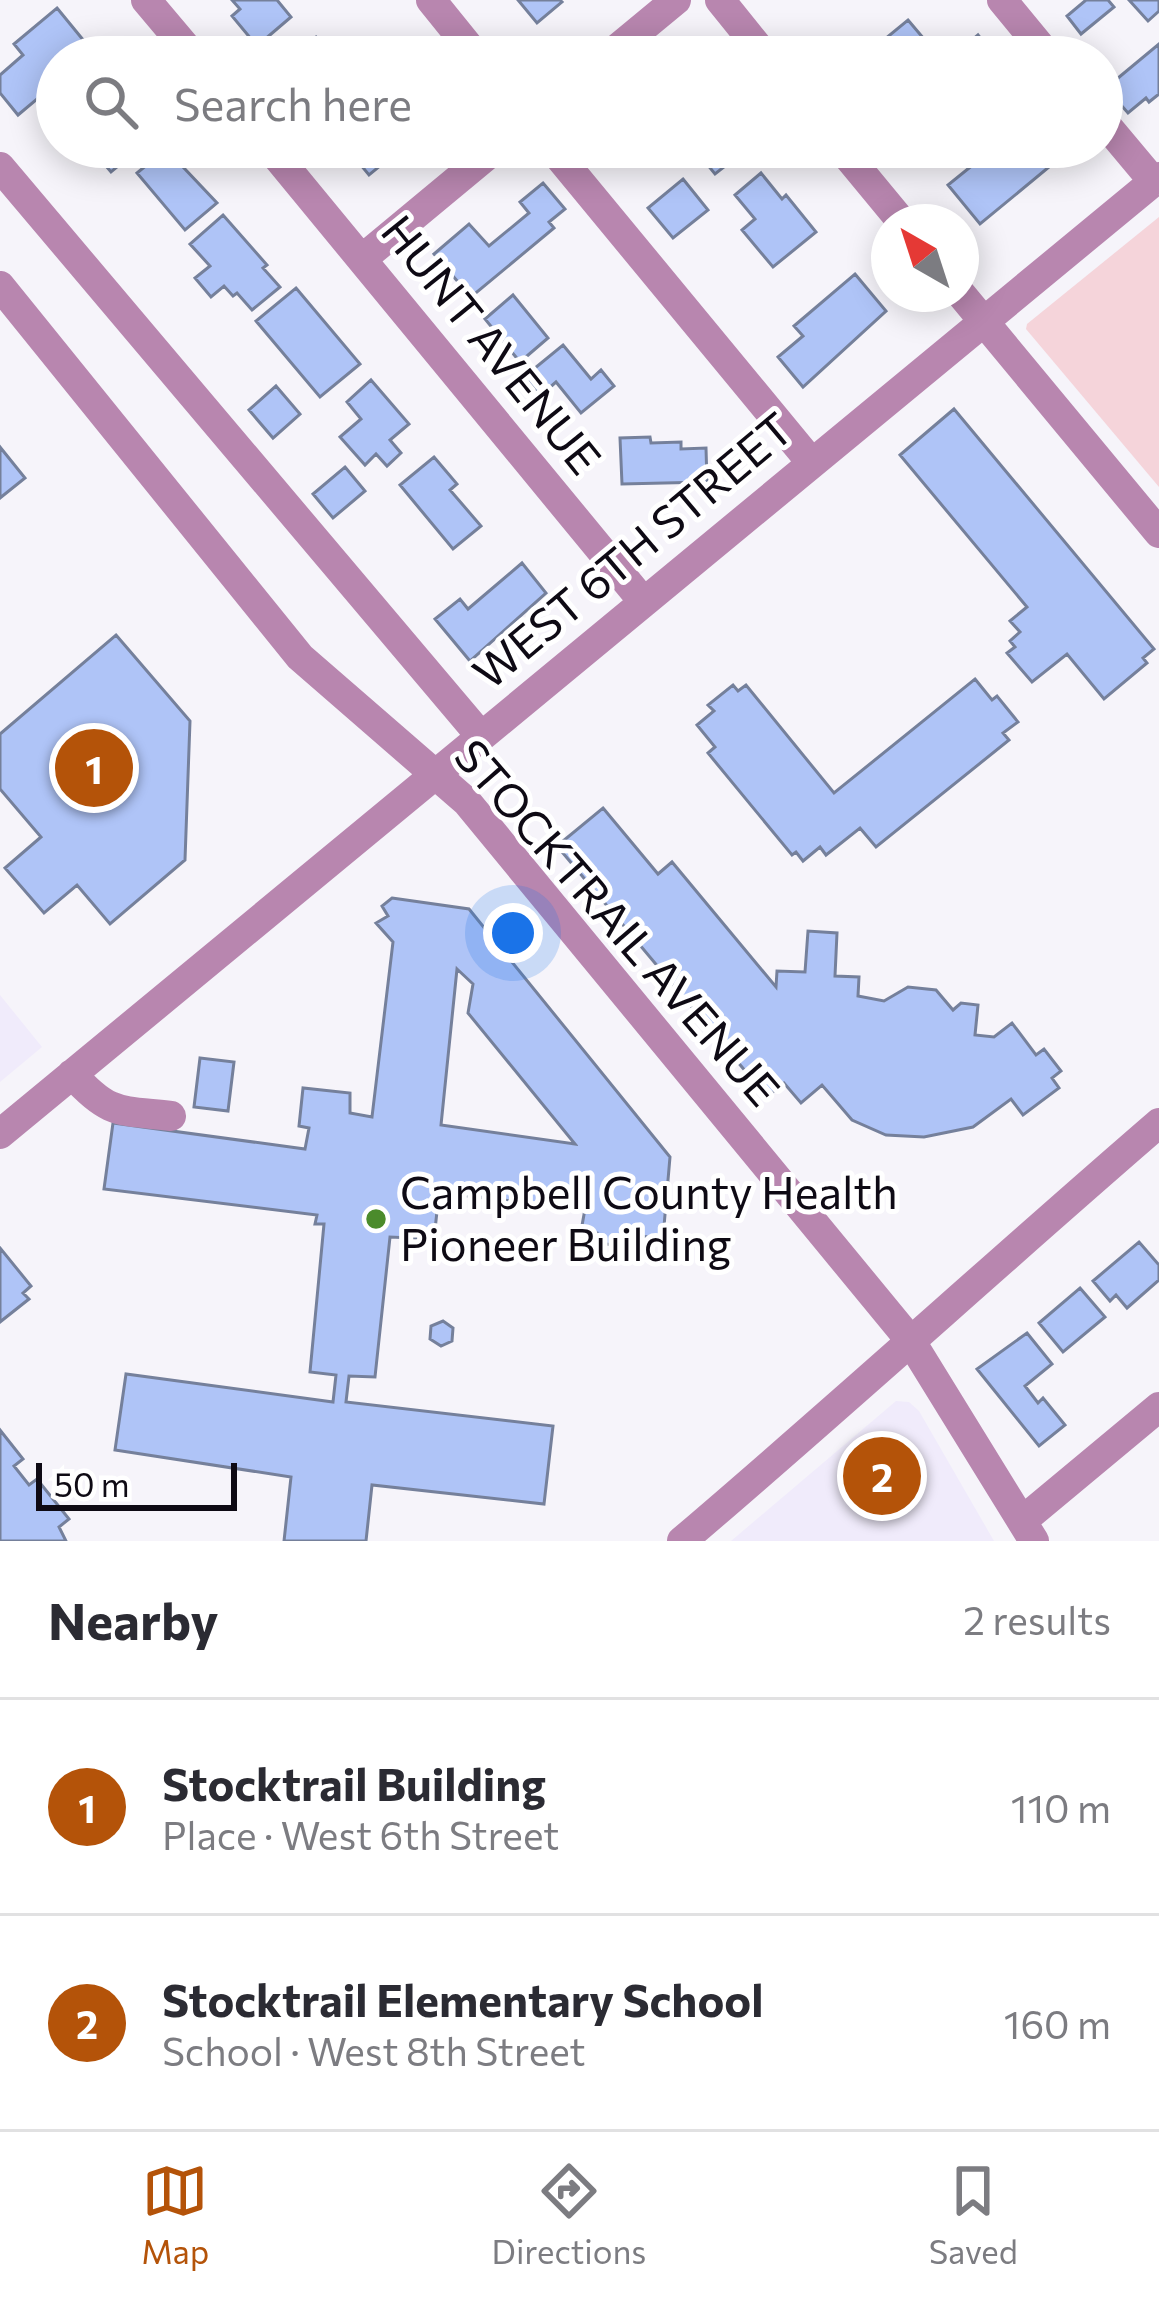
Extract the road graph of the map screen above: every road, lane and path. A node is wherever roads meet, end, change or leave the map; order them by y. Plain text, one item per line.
1 (146, 0) edge
2 (431, 0) edge
3 (676, 0) edge
4 (720, 0) edge
5 (1002, 0) edge
6 (176, 36) edge
7 (460, 36) edge
8 (632, 36) edge
9 (749, 36) edge
10 (1032, 36) edge
11 (1123, 143) edge
12 (0, 166) edge
13 (286, 168) edge
14 (472, 168) edge
15 (567, 168) edge
16 (857, 168) edge
17 (1156, 179) edge
18 (887, 204) edge
19 (362, 259) junction
20 (0, 286) edge
21 (976, 312) edge
22 (983, 320) junction
23 (811, 462) junction
24 (1159, 533) edge
25 (642, 600) junction
26 (480, 736) junction
27 (434, 773) junction
28 (72, 1074) junction
29 (171, 1116) dead end
30 (1159, 1123) edge
31 (0, 1134) edge
32 (910, 1340) junction
33 (1159, 1407) edge
34 (1028, 1531) edge
35 (682, 1541) edge

1 - 6 street
2 - 7 street
3 - 8 street
4 - 9 street
5 - 10 street
11 - 17 street
12 - 26 street
13 - 19 street, HUNT AVENUE
14 - 19 street
15 - 23 street
16 - 18 street
17 - 22 street, WEST 6TH STREET
19 - 25 street, HUNT AVENUE
20 - 27 street, STOCKTRAIL AVENUE
21 - 22 street
22 - 23 street, WEST 6TH STREET
22 - 24 street
23 - 25 street, WEST 6TH STREET
25 - 26 street, WEST 6TH STREET
26 - 27 street, WEST 6TH STREET
27 - 28 street, WEST 6TH STREET
27 - 32 street, STOCKTRAIL AVENUE
28 - 29 street
28 - 31 street, WEST 6TH STREET
30 - 32 street
32 - 34 street, STOCKTRAIL AVENUE
32 - 35 street
33 - 34 street

